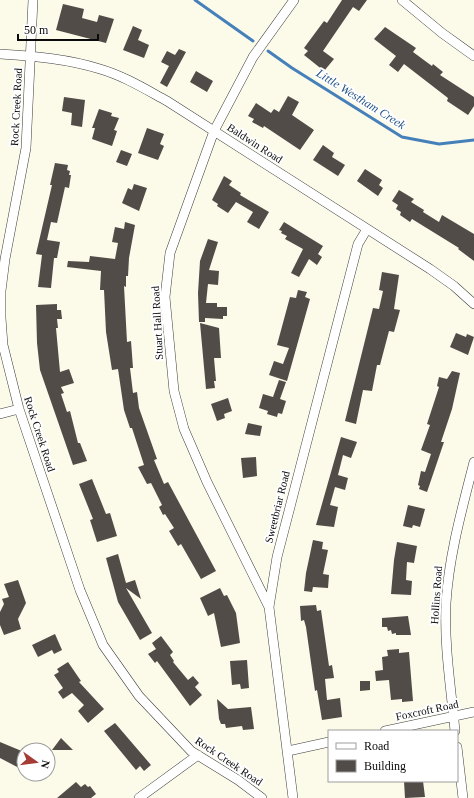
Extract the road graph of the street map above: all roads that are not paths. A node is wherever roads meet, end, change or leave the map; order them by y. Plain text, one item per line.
1 (34, 0) edge
2 (294, 0) edge
3 (402, 0) edge
4 (0, 54) edge
5 (31, 56) junction
6 (474, 56) edge
7 (214, 131) junction
8 (367, 229) junction
9 (474, 304) edge
10 (18, 409) junction
11 (0, 414) edge
12 (474, 462) edge
13 (269, 607) junction
14 (474, 712) edge
15 (454, 717) junction
16 (390, 730) edge
17 (455, 730) edge
18 (328, 742) edge
19 (288, 751) junction
20 (198, 755) junction
21 (458, 757) edge
22 (139, 798) edge
23 (262, 798) edge
24 (293, 798) edge
25 (462, 798) edge

1 - 5 street, Rock Creek Road
2 - 7 street, Stuart Hall Road
3 - 6 street
4 - 5 street, Baldwin Road
5 - 7 street, Baldwin Road
5 - 10 street, Rock Creek Road
7 - 8 street, Baldwin Road
7 - 13 street, Stuart Hall Road
8 - 9 street, Baldwin Road
8 - 13 street, Sweetbriar Road
10 - 11 street
10 - 20 street, Rock Creek Road
12 - 15 street, Hollins Road
13 - 19 street, Sweetbriar Road
14 - 15 street, Foxcroft Road
15 - 16 street, Foxcroft Road
15 - 17 street, Hollins Road
18 - 19 street
19 - 24 street, Sweetbriar Road
20 - 22 street
20 - 23 street, Rock Creek Road
21 - 25 street

